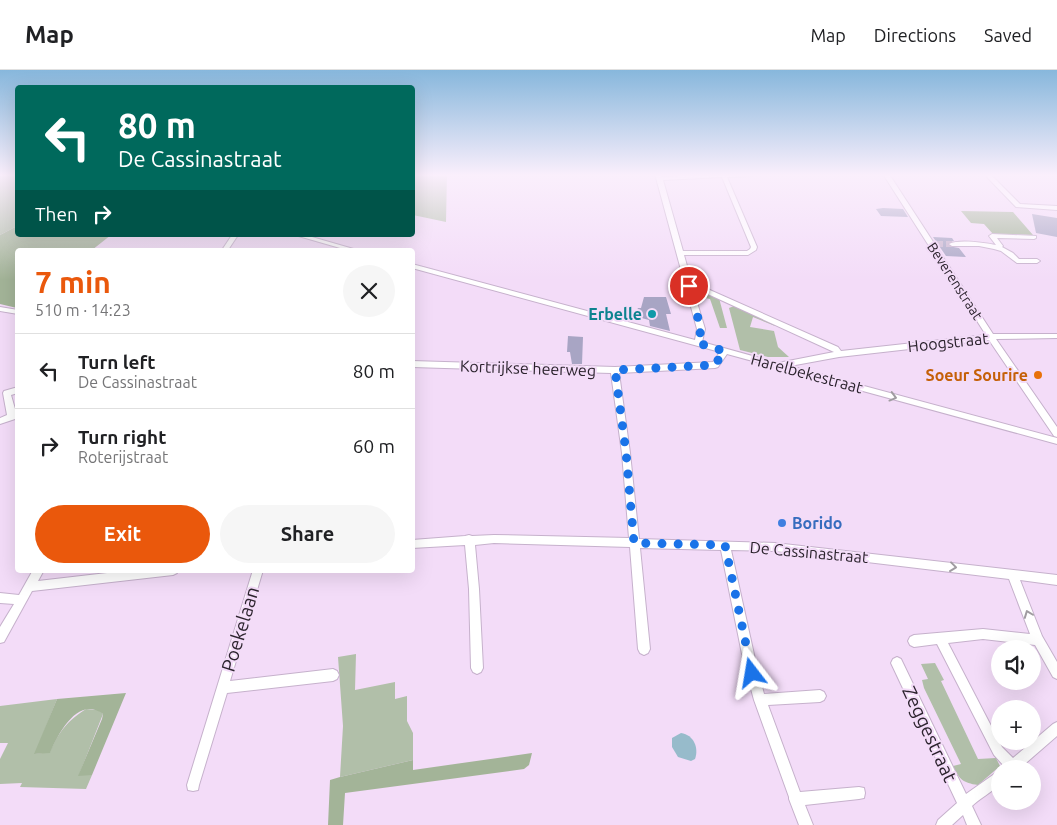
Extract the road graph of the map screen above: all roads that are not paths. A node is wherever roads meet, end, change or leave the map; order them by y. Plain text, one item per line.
1 (667, 209) edge
2 (739, 209) edge
3 (910, 209) edge
4 (234, 237) edge
5 (305, 237) edge
6 (1034, 237) dead end
7 (952, 244) tunnel mouth
8 (1000, 246) junction
9 (226, 248) edge
10 (347, 248) edge
11 (679, 253) junction
12 (1037, 261) dead end
13 (415, 267) edge
14 (689, 286) junction
15 (0, 309) edge
16 (15, 312) edge
17 (1057, 336) edge
18 (991, 337) junction
19 (698, 343) junction
20 (724, 351) junction
21 (839, 354) junction
22 (415, 364) edge
23 (778, 366) junction
24 (615, 370) junction
25 (15, 391) edge
26 (15, 414) edge
27 (0, 422) edge
28 (1057, 434) edge
29 (1057, 441) edge
30 (469, 540) junction
31 (634, 543) junction
32 (415, 544) edge
33 (725, 545) junction
34 (38, 573) edge
35 (148, 573) edge
36 (257, 573) edge
37 (1012, 574) junction
38 (1057, 580) edge
39 (30, 588) junction
40 (0, 598) edge
41 (23, 600) junction
42 (0, 638) edge
43 (940, 638) junction
44 (1038, 640) joint
45 (914, 641) dead end
46 (1041, 645) edge
47 (644, 649) dead end
48 (897, 663) dead end
49 (477, 668) dead end
50 (1057, 673) edge
51 (333, 675) dead end
52 (222, 688) junction
53 (820, 696) dead end
54 (760, 700) junction
55 (1057, 728) edge
56 (1004, 760) edge
57 (1019, 760) edge
58 (991, 783) edge
59 (193, 785) dead end
60 (859, 793) dead end
61 (795, 799) junction
62 (964, 805) junction
63 (806, 825) edge
64 (943, 825) edge
65 (974, 825) edge

1 - 11 street
2 - 11 street
3 - 18 street, Beverenstraat
4 - 9 street
5 - 10 street
6 - 8 street
7 - 8 street
8 - 12 street
11 - 14 street
13 - 19 street, Harelbekestraat
14 - 19 street
14 - 21 street
15 - 16 street
17 - 18 street, Hoogstraat
18 - 21 street, Hoogstraat
18 - 28 street, Beverenstraat
19 - 20 street, Harelbekestraat
20 - 23 street, Harelbekestraat
20 - 24 street, Kortrijkse heerweg
21 - 23 street, Hoogstraat
22 - 24 street, Kortrijkse heerweg
23 -> 29 street, Harelbekestraat
24 - 31 street
25 - 26 street
26 - 27 street
30 - 31 street, De Cassinastraat
30 - 32 street, De Cassinastraat
30 - 49 street
31 - 33 street, De Cassinastraat
31 - 47 street
33 -> 37 street, De Cassinastraat
33 - 54 street
34 - 39 street
35 - 39 street
36 - 52 street, Poekelaan
37 - 38 street, De Cassinastraat
44 -> 37 street
39 - 41 street
40 - 41 street
41 - 42 street
43 - 44 street
43 - 45 street
43 - 56 street
46 - 50 street
48 - 62 street, Zeggestraat
51 - 52 street, Poekelaan
52 - 59 street, Poekelaan
53 - 54 street
54 - 61 street
55 - 57 street
58 - 62 street
60 - 61 street
61 - 63 street
62 - 64 street
62 - 65 street, Zeggestraat

